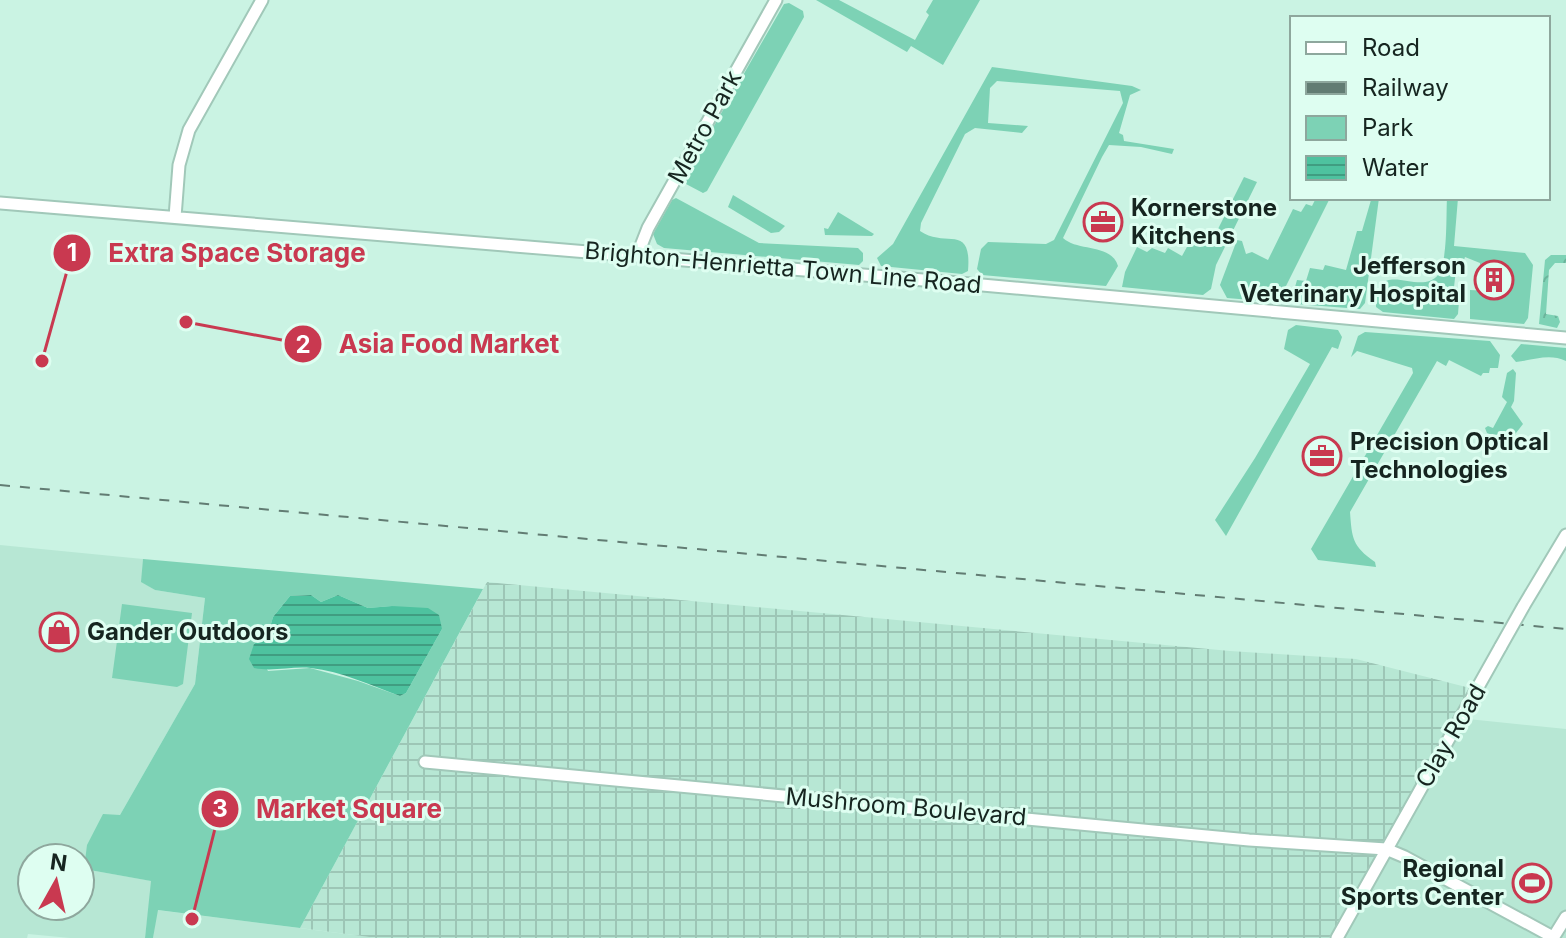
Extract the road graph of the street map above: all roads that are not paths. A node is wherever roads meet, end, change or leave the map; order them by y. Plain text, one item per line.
1 (262, 0) edge
2 (776, 0) edge
3 (0, 203) edge
4 (175, 217) junction
5 (637, 256) junction
6 (1566, 338) edge
7 (1566, 535) edge
8 (425, 762) dead end
9 (1386, 849) junction
10 (1566, 917) edge
11 (1337, 938) edge
12 (1553, 938) edge

1 - 4 street
2 - 5 street, Metro Park
3 - 4 street, Brighton-Henrietta Town Line Road
4 - 5 street, Brighton-Henrietta Town Line Road
5 - 6 street, Brighton-Henrietta Town Line Road
7 - 9 street, Clay Road, bridge
8 - 9 street, Mushroom Boulevard
9 - 11 street, Clay Road
9 - 12 street
10 - 12 street

